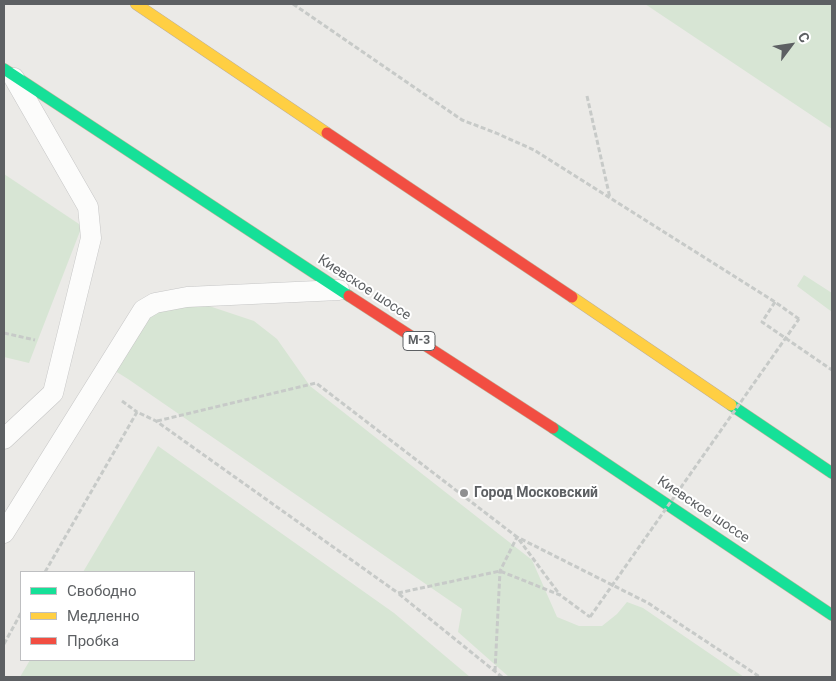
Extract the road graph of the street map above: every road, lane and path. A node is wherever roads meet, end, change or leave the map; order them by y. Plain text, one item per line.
1 (136, 4) edge
2 (293, 4) edge
3 (8, 73) edge
4 (587, 96) dead end
5 (610, 198) junction
6 (339, 290) junction
7 (776, 302) junction
8 (832, 370) edge
9 (156, 421) junction
10 (4, 439) edge
11 (832, 473) edge
12 (4, 533) edge
13 (517, 537) junction
14 (46, 571) edge
15 (500, 571) junction
16 (398, 594) junction
17 (560, 595) junction
18 (20, 615) edge
19 (832, 615) edge
20 (4, 644) edge
21 (495, 671) junction
22 (502, 677) edge
23 (760, 677) edge

1 - 11 highway
2 - 5 path
3 - 6 highway, Киевское шоссе / М-3
3 - 10 lane
4 - 5 path
5 - 7 path
6 - 12 lane
6 - 19 highway, Киевское шоссе / М-3
7 - 8 path
7 - 17 path, bridge
9 - 13 path
9 - 14 path
9 - 16 path
13 - 15 path
13 - 17 path
13 - 23 path
15 - 16 path
15 - 17 path
15 - 21 path
16 - 21 path
18 - 20 path
21 - 22 path

